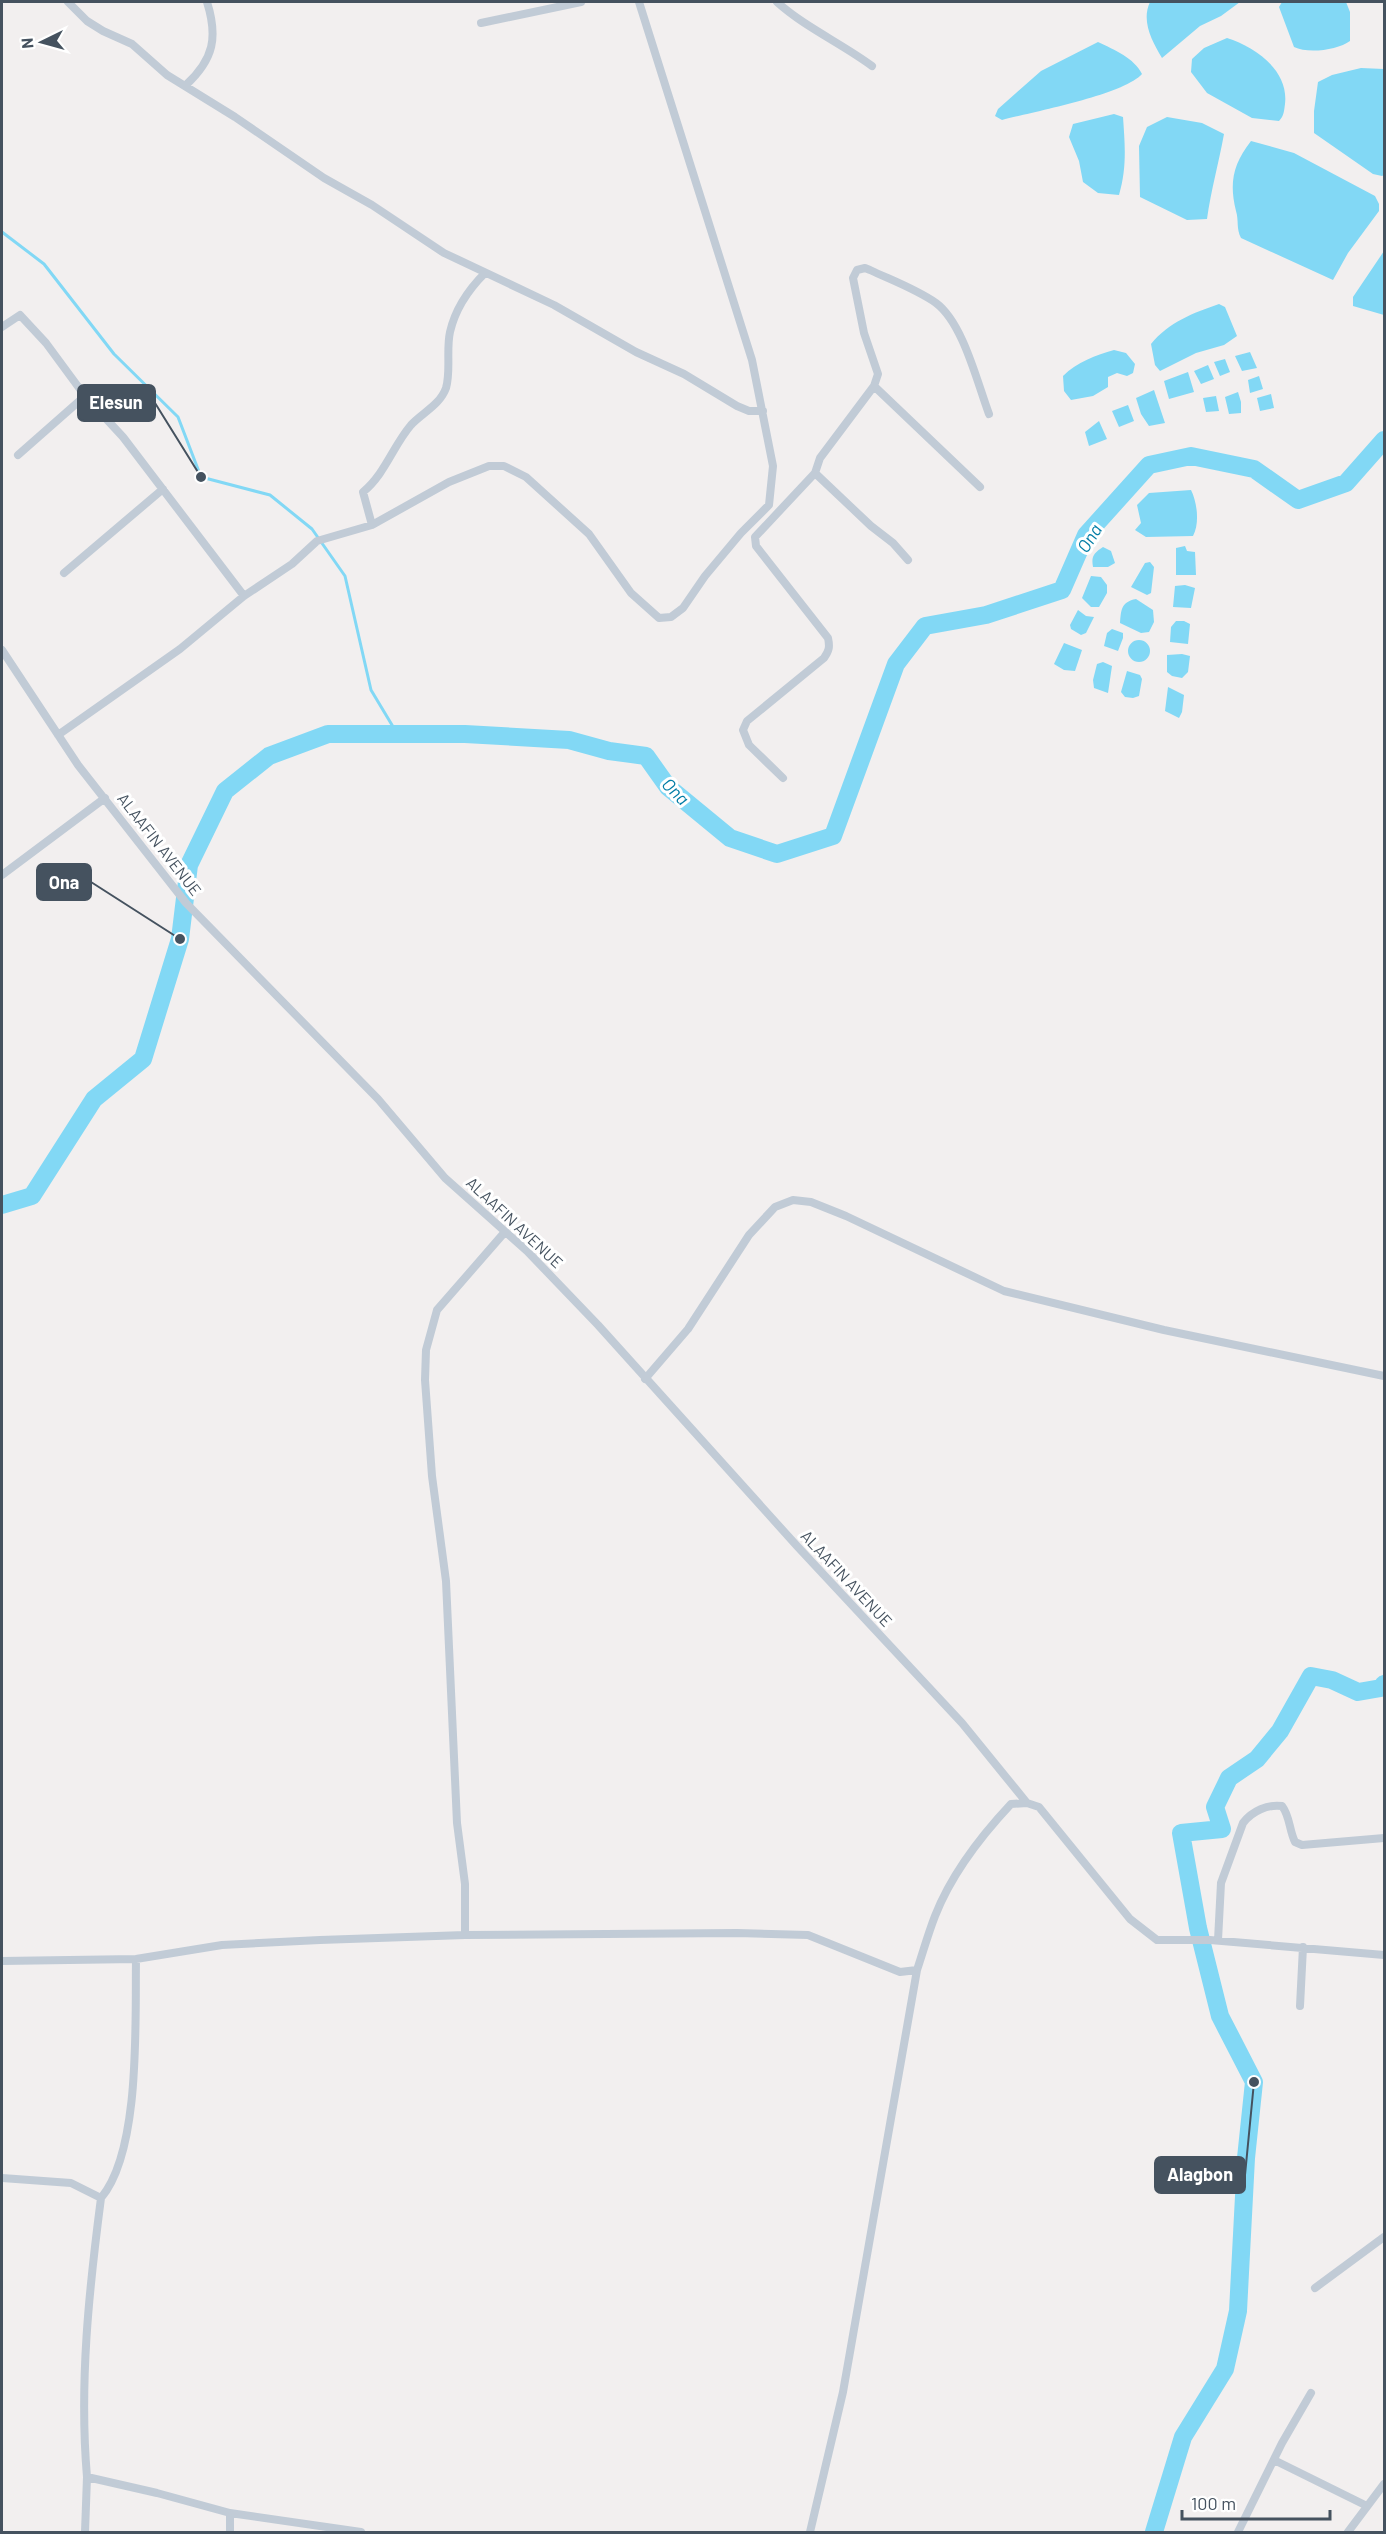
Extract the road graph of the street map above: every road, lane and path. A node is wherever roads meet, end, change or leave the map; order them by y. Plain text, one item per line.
1 (68, 2) edge
2 (207, 2) edge
3 (581, 2) edge
4 (639, 2) edge
5 (777, 2) edge
6 (481, 23) dead end
7 (872, 66) dead end
8 (186, 85) junction
9 (484, 273) junction
10 (2, 327) edge
11 (874, 386) junction
12 (85, 396) junction
13 (763, 411) junction
14 (989, 414) dead end
15 (18, 455) dead end
16 (815, 473) junction
17 (980, 487) dead end
18 (163, 489) junction
19 (769, 495) junction
20 (788, 504) junction
21 (372, 525) junction
22 (908, 560) dead end
23 (64, 573) dead end
24 (244, 596) junction
25 (2, 650) edge
26 (58, 735) junction
27 (783, 778) dead end
28 (105, 798) junction
29 (2, 875) edge
30 (504, 1233) junction
31 (1384, 1376) edge
32 (645, 1379) junction
33 (1027, 1803) junction
34 (1384, 1838) edge
35 (465, 1935) junction
36 (1214, 1940) junction
37 (1303, 1947) junction
38 (1384, 1955) edge
39 (136, 1959) junction
40 (2, 1961) edge
41 (917, 1970) junction
42 (1300, 2006) dead end
43 (2, 2178) edge
44 (101, 2198) junction
45 (1384, 2237) edge
46 (1315, 2288) dead end
47 (1311, 2393) dead end
48 (1274, 2460) junction
49 (87, 2477) junction
50 (1384, 2484) edge
51 (1367, 2506) junction
52 (230, 2513) junction
53 (85, 2532) edge
54 (230, 2532) edge
55 (361, 2532) edge
56 (810, 2532) edge
57 (1238, 2532) edge
58 (1348, 2532) edge

1 - 8 street
2 - 8 street
3 - 6 street
4 - 13 street
5 - 7 street
8 - 9 street
9 - 13 street
9 - 21 street
10 - 12 street
11 - 14 street
11 - 16 street
11 - 17 street
12 - 15 street
12 - 18 street
13 - 19 street
16 - 20 street
16 - 22 street
18 - 23 street
18 - 24 street
19 - 20 street
19 - 21 street
20 - 27 street
21 - 24 street
24 - 26 street
25 - 26 street, ALAAFIN AVENUE
26 - 28 street, ALAAFIN AVENUE
28 - 29 street
28 - 30 street, ALAAFIN AVENUE
30 - 32 street, ALAAFIN AVENUE
30 - 35 street
31 - 32 street
32 - 33 street, ALAAFIN AVENUE
33 - 36 street, ALAAFIN AVENUE
33 - 41 street
34 - 36 street
35 - 39 street
35 - 41 street
36 - 37 street, ALAAFIN AVENUE
37 - 38 street, ALAAFIN AVENUE
37 - 42 street
39 - 40 street
39 - 44 street
41 - 56 street
43 - 44 street
44 - 49 street
45 - 46 street
47 - 48 street
48 - 51 street
48 - 57 street
49 - 52 street
49 - 53 street
50 - 51 street
51 - 58 street
52 - 54 street
52 - 55 street

